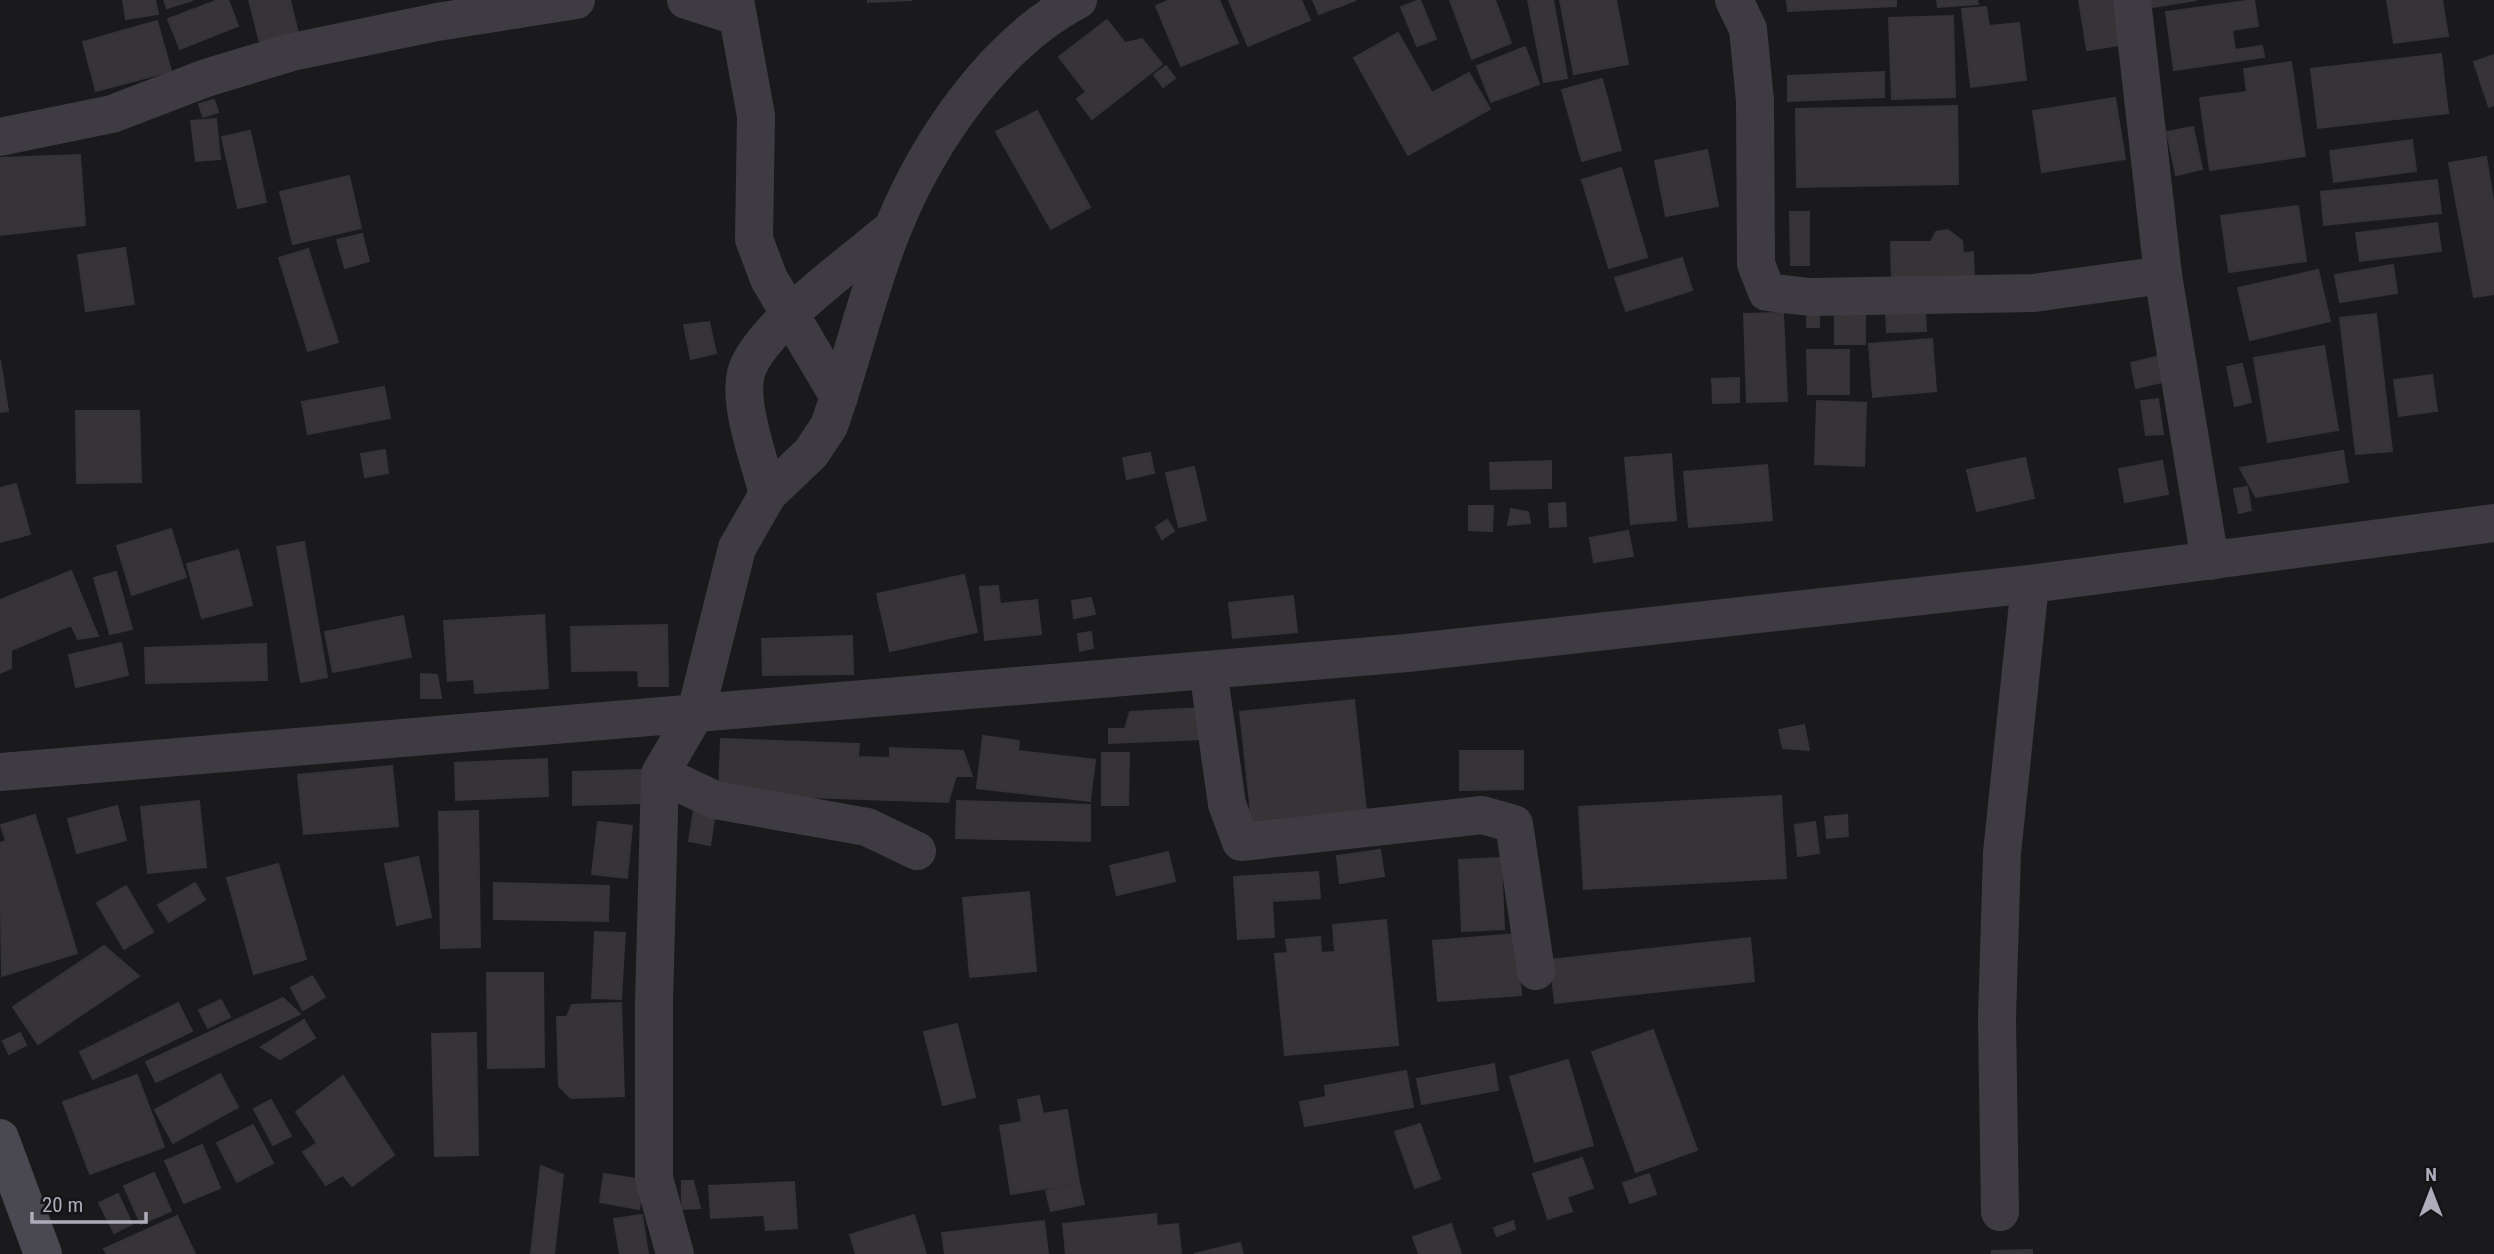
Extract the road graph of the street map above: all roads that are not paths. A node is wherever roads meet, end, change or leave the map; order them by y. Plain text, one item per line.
1 (576, 0) edge
2 (686, 0) edge
3 (1078, 0) edge
4 (1734, 0) edge
5 (2132, 0) edge
6 (736, 8) edge
7 (0, 137) edge
8 (893, 228) junction
9 (2163, 275) junction
10 (790, 314) junction
11 (839, 397) junction
12 (768, 494) junction
13 (2494, 523) edge
14 (2210, 561) junction
15 (2030, 584) junction
16 (1208, 670) junction
17 (696, 712) junction
18 (0, 772) edge
19 (660, 774) junction
20 (917, 852) dead end
21 (1536, 971) dead end
22 (0, 1138) edge
23 (2000, 1212) dead end
24 (43, 1254) edge
25 (676, 1254) edge

1 - 7 street
2 - 6 street
3 - 8 street
4 - 9 street
5 - 9 street
6 - 10 street
8 - 10 street
8 - 11 street
9 - 14 street
10 - 11 street
10 - 12 street
11 - 12 street
12 - 17 street
13 - 14 street
14 - 15 street
15 - 16 street
15 - 23 street
16 - 17 street
16 - 21 street
17 - 18 street
17 - 19 street
19 - 20 street
19 - 25 street
22 - 24 street

